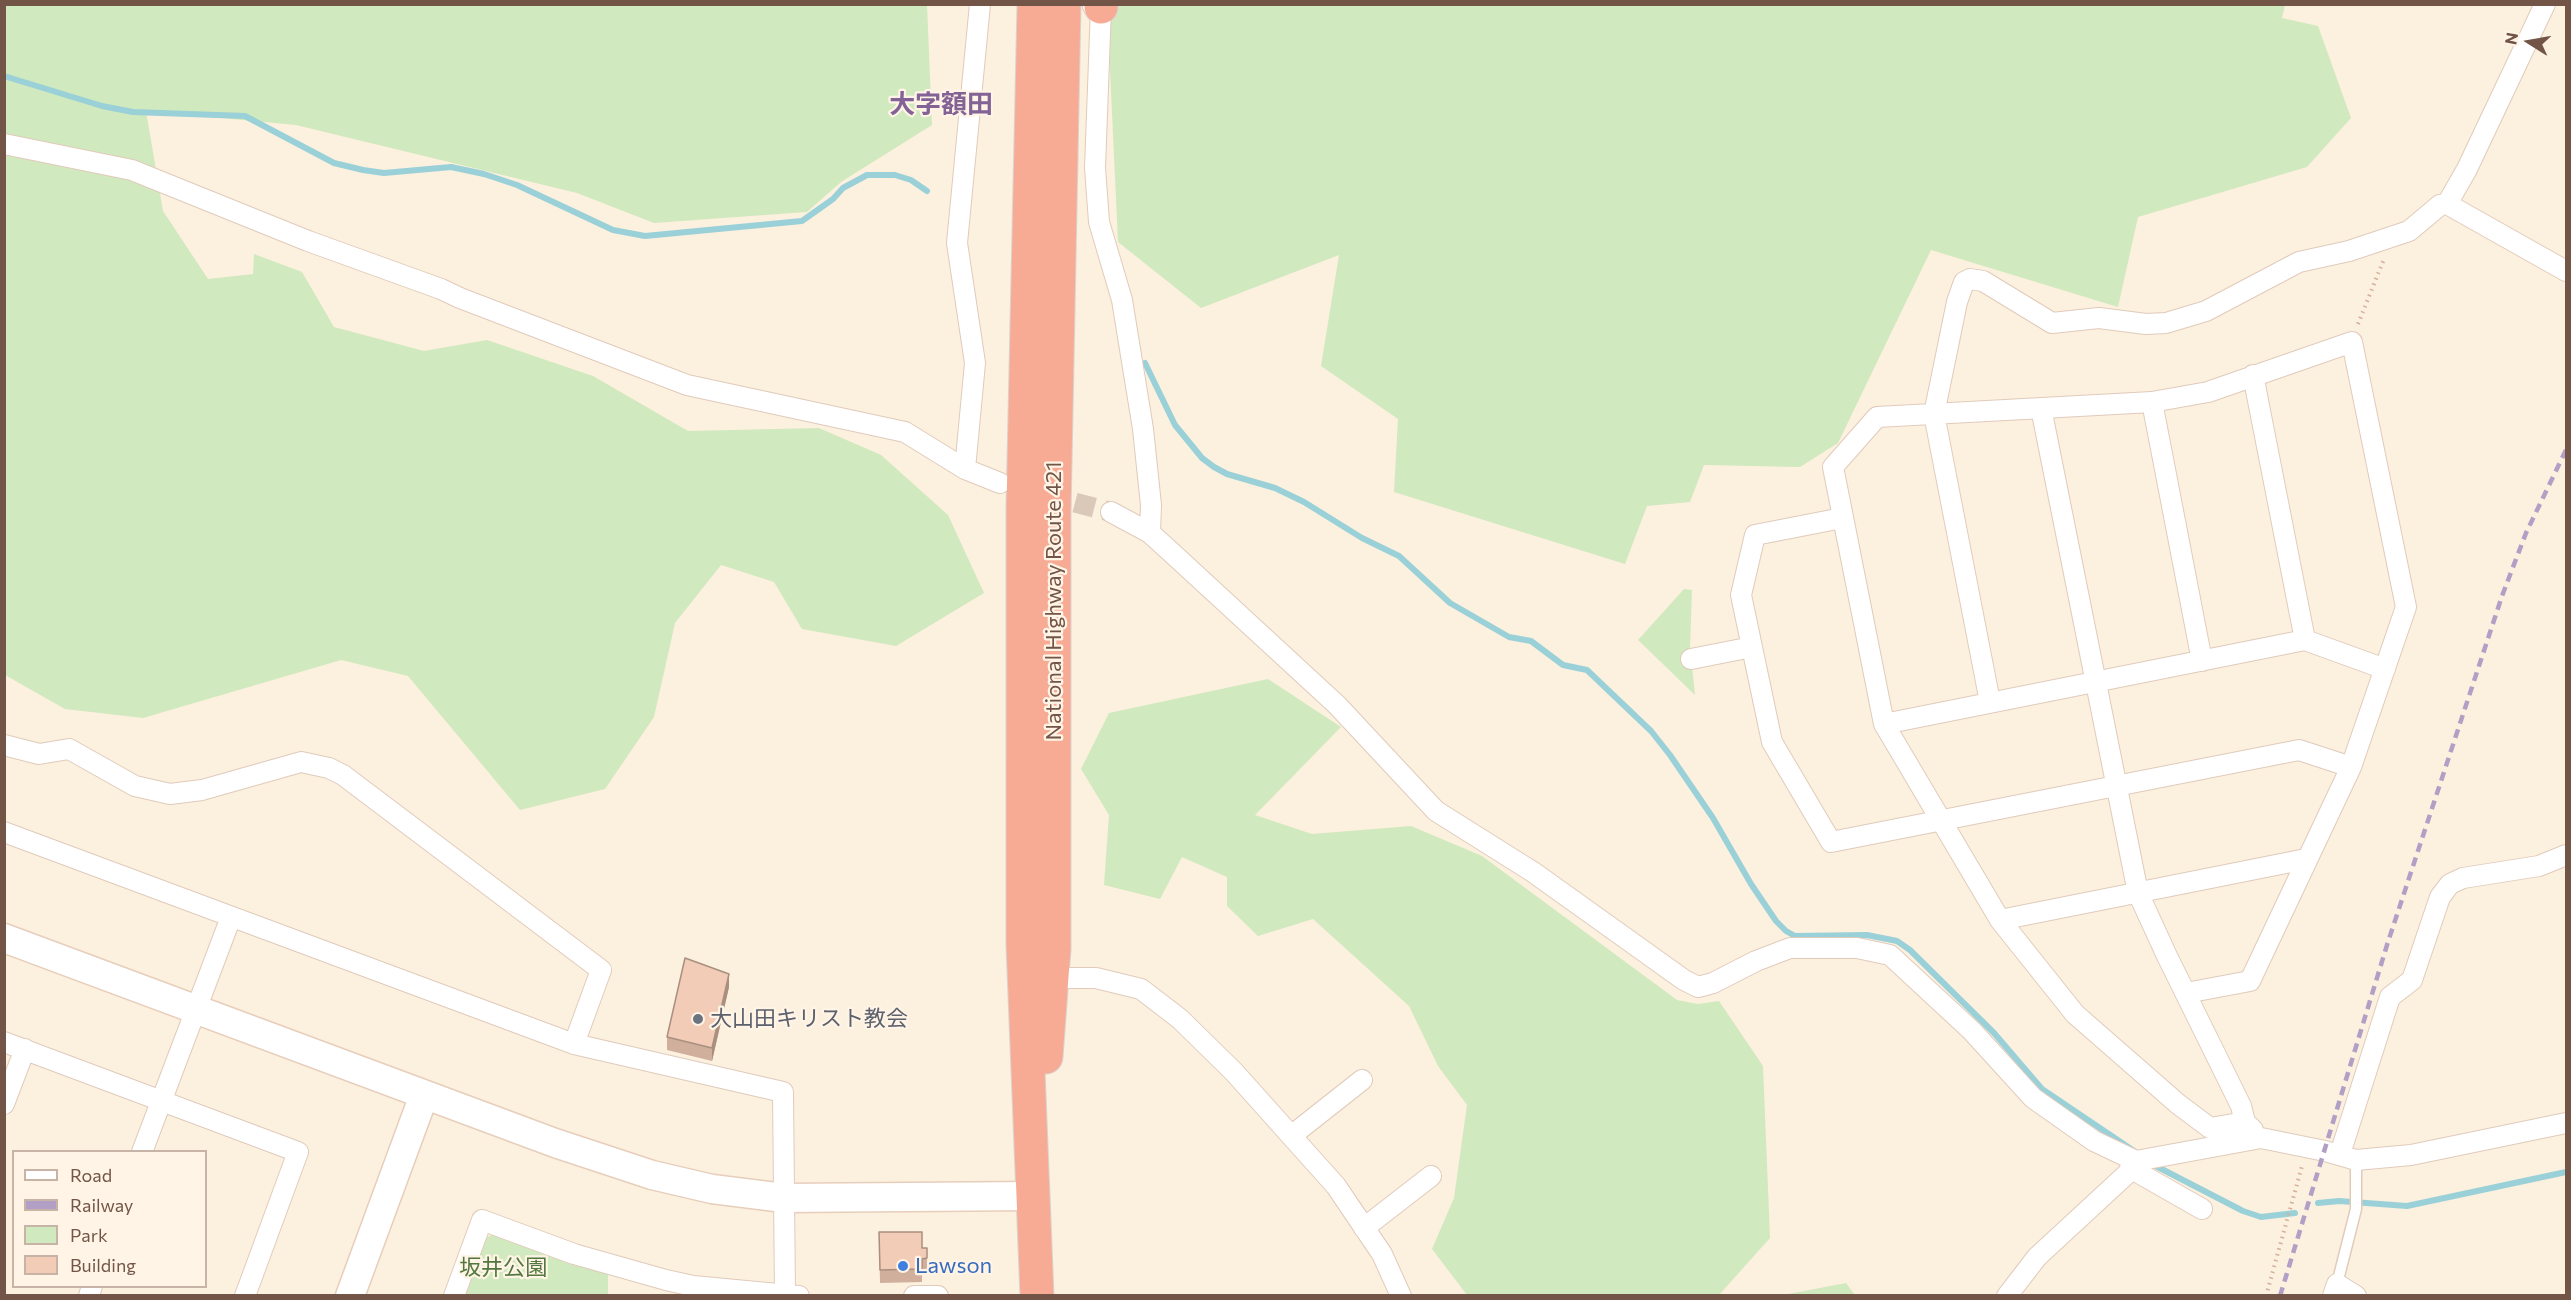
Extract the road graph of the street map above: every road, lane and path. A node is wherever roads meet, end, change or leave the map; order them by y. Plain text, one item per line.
1 (980, 4) edge
2 (1034, 4) edge
3 (2545, 4) edge
4 (1088, 5) edge
5 (4, 144) edge
6 (2447, 204) junction
7 (2392, 238) junction
8 (2566, 271) edge
9 (2352, 342) junction
10 (2253, 375) junction
11 (2152, 402) junction
12 (2041, 408) junction
13 (1934, 414) junction
14 (965, 469) junction
15 (1000, 483) dead end
16 (1111, 512) tunnel mouth
17 (1842, 518) junction
18 (1150, 533) junction
19 (2305, 640) junction
20 (1752, 647) junction
21 (1691, 659) dead end
22 (2202, 661) junction
23 (2385, 669) junction
24 (2095, 682) junction
25 (1990, 702) junction
26 (1884, 724) junction
27 (4, 745) edge
28 (2352, 767) junction
29 (2116, 786) junction
30 (1940, 822) junction
31 (4, 832) edge
32 (2566, 855) edge
33 (2306, 859) junction
34 (2138, 893) junction
35 (231, 917) junction
36 (2000, 920) junction
37 (4, 938) edge
38 (1052, 978) junction
39 (2186, 993) junction
40 (196, 1009) junction
41 (4, 1042) edge
42 (574, 1044) junction
43 (25, 1049) junction
44 (1362, 1080) dead end
45 (424, 1095) junction
46 (161, 1100) junction
47 (4, 1104) edge
48 (2245, 1122) junction
49 (2566, 1123) edge
50 (1291, 1136) junction
51 (2261, 1138) junction
52 (2308, 1148) junction
53 (143, 1150) edge
54 (2348, 1157) junction
55 (2133, 1163) junction
56 (1431, 1176) dead end
57 (1034, 1196) junction
58 (784, 1198) junction
59 (2202, 1209) dead end
60 (1364, 1228) junction
61 (2335, 1290) edge
62 (792, 1295) edge
63 (245, 1296) edge
64 (350, 1296) edge
65 (454, 1296) edge
66 (914, 1296) edge
67 (938, 1296) edge
68 (1037, 1296) edge
69 (1401, 1296) edge
70 (2007, 1296) edge
71 (2266, 1296) edge
72 (2356, 1296) edge

1 - 14 street
2 - 57 highway, National Highway Route 421
3 - 6 street
4 - 18 street
4 - 38 highway, National Highway Route 421
5 - 14 street
6 - 7 street
6 - 8 street
7 - 9 path
7 - 13 street
9 - 10 street
9 - 23 street
10 - 11 street
10 - 19 street
11 - 12 street
11 - 22 street
12 - 13 street
12 - 24 street
13 - 17 street
13 - 25 street
14 - 15 street
16 - 18 street
17 - 20 street
17 - 26 street
18 - 55 street
19 - 22 street
19 - 23 street
20 - 21 street
20 - 30 street
22 - 24 street
23 - 28 street
24 - 25 street
24 - 29 street
25 - 26 street
26 - 30 street
27 - 42 street
28 - 29 street
28 - 33 street
29 - 30 street
29 - 34 street
30 - 36 street
31 - 35 street
32 - 54 street
33 - 34 street
33 - 39 street
34 - 36 street
34 - 39 street
35 - 40 street
35 - 42 street
36 - 48 street
37 - 40 street
38 - 50 street
38 - 57 highway, National Highway Route 421
39 - 48 street
40 - 45 street
40 - 46 street
41 - 43 street
42 - 58 street
43 - 46 street
43 - 47 street
44 - 50 street
45 - 58 street
45 - 64 street
46 - 53 street
46 - 63 street
48 - 51 street
49 - 54 street
50 - 60 street
51 - 52 street
51 - 55 street
52 - 54 street
52 - 71 path
54 - 61 lane
55 - 59 street
55 - 70 street
56 - 60 street
57 - 58 street
57 - 68 highway, National Highway Route 421
58 - 62 street
60 - 69 street
61 - 72 street
62 - 65 street
66 - 67 street

